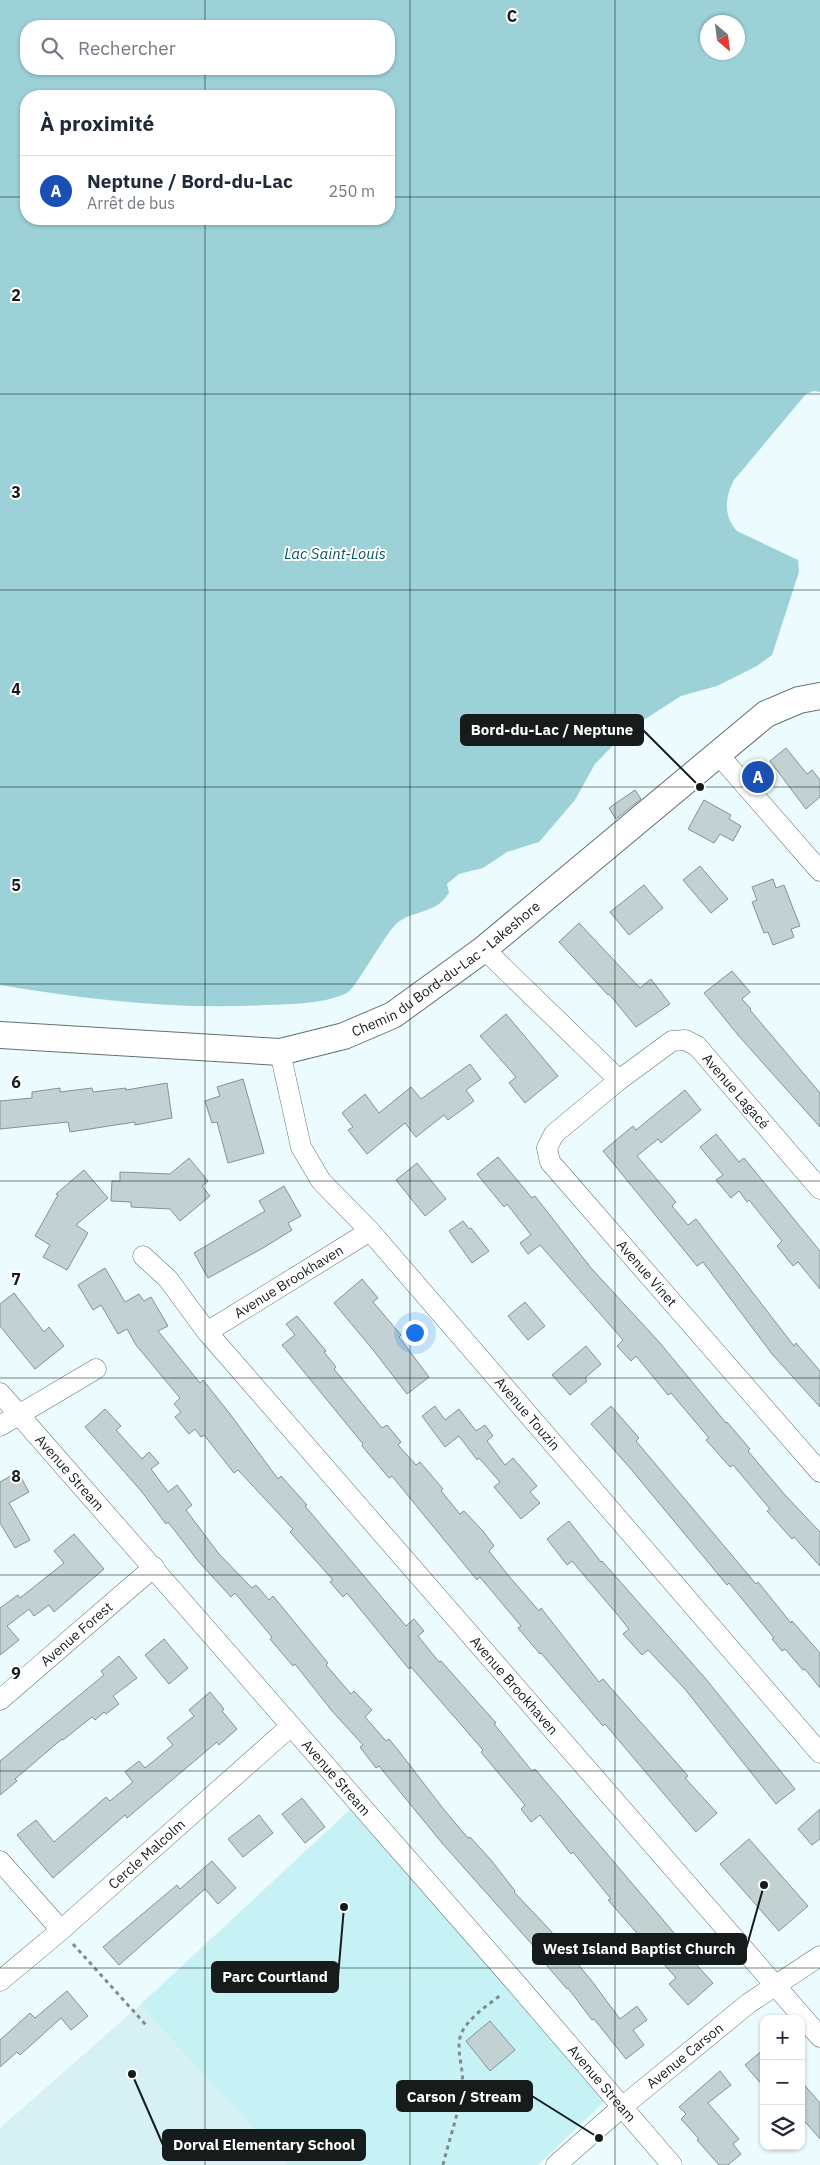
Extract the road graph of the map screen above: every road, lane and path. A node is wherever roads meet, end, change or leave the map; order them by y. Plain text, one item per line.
1 (820, 696) edge
2 (718, 754) junction
3 (820, 871) edge
4 (484, 949) junction
5 (0, 1035) edge
6 (280, 1052) junction
7 (619, 1080) junction
8 (820, 1188) edge
9 (370, 1231) junction
10 (143, 1256) dead end
11 (207, 1332) junction
12 (96, 1369) dead end
13 (0, 1393) edge
14 (18, 1414) junction
15 (0, 1426) edge
16 (820, 1472) edge
17 (154, 1567) junction
18 (0, 1700) edge
19 (291, 1726) junction
20 (820, 1753) edge
21 (0, 1861) edge
22 (61, 1930) junction
23 (820, 1956) edge
24 (0, 1981) edge
25 (515, 1982) junction
26 (775, 1986) junction
27 (146, 2025) dead end
28 (820, 2037) edge
29 (622, 2107) junction
30 (443, 2165) edge
31 (556, 2165) edge
32 (672, 2165) edge

1 - 2 street, Chemin du Bord-du-Lac - Lakeshore
2 - 3 street
2 - 4 street, Chemin du Bord-du-Lac - Lakeshore
4 - 6 street, Chemin du Bord-du-Lac - Lakeshore
4 - 7 street
5 - 6 street, Chemin du Bord-du-Lac - Lakeshore
6 - 9 street, Avenue Touzin
7 - 8 street, Avenue Lagacé
7 - 16 street, Avenue Vinet
9 - 11 street, Avenue Brookhaven
9 - 20 street, Avenue Touzin
10 - 11 street, Avenue Brookhaven
11 - 26 street, Avenue Brookhaven
12 - 14 street
13 - 14 street, Avenue Stream
14 - 15 street
14 - 17 street, Avenue Stream
17 - 18 street, Avenue Forest
17 - 19 street, Avenue Stream
19 - 22 street, Cercle Malcolm
19 - 25 street, Avenue Stream
21 - 22 street
22 - 24 street, Cercle Malcolm
22 - 27 path
23 - 26 street, Avenue Carson
25 - 29 street, Avenue Stream
25 - 30 path
26 - 28 street, Avenue Brookhaven
26 - 29 street, Avenue Carson
29 - 31 street, Avenue Carson
29 - 32 street, Avenue Stream

